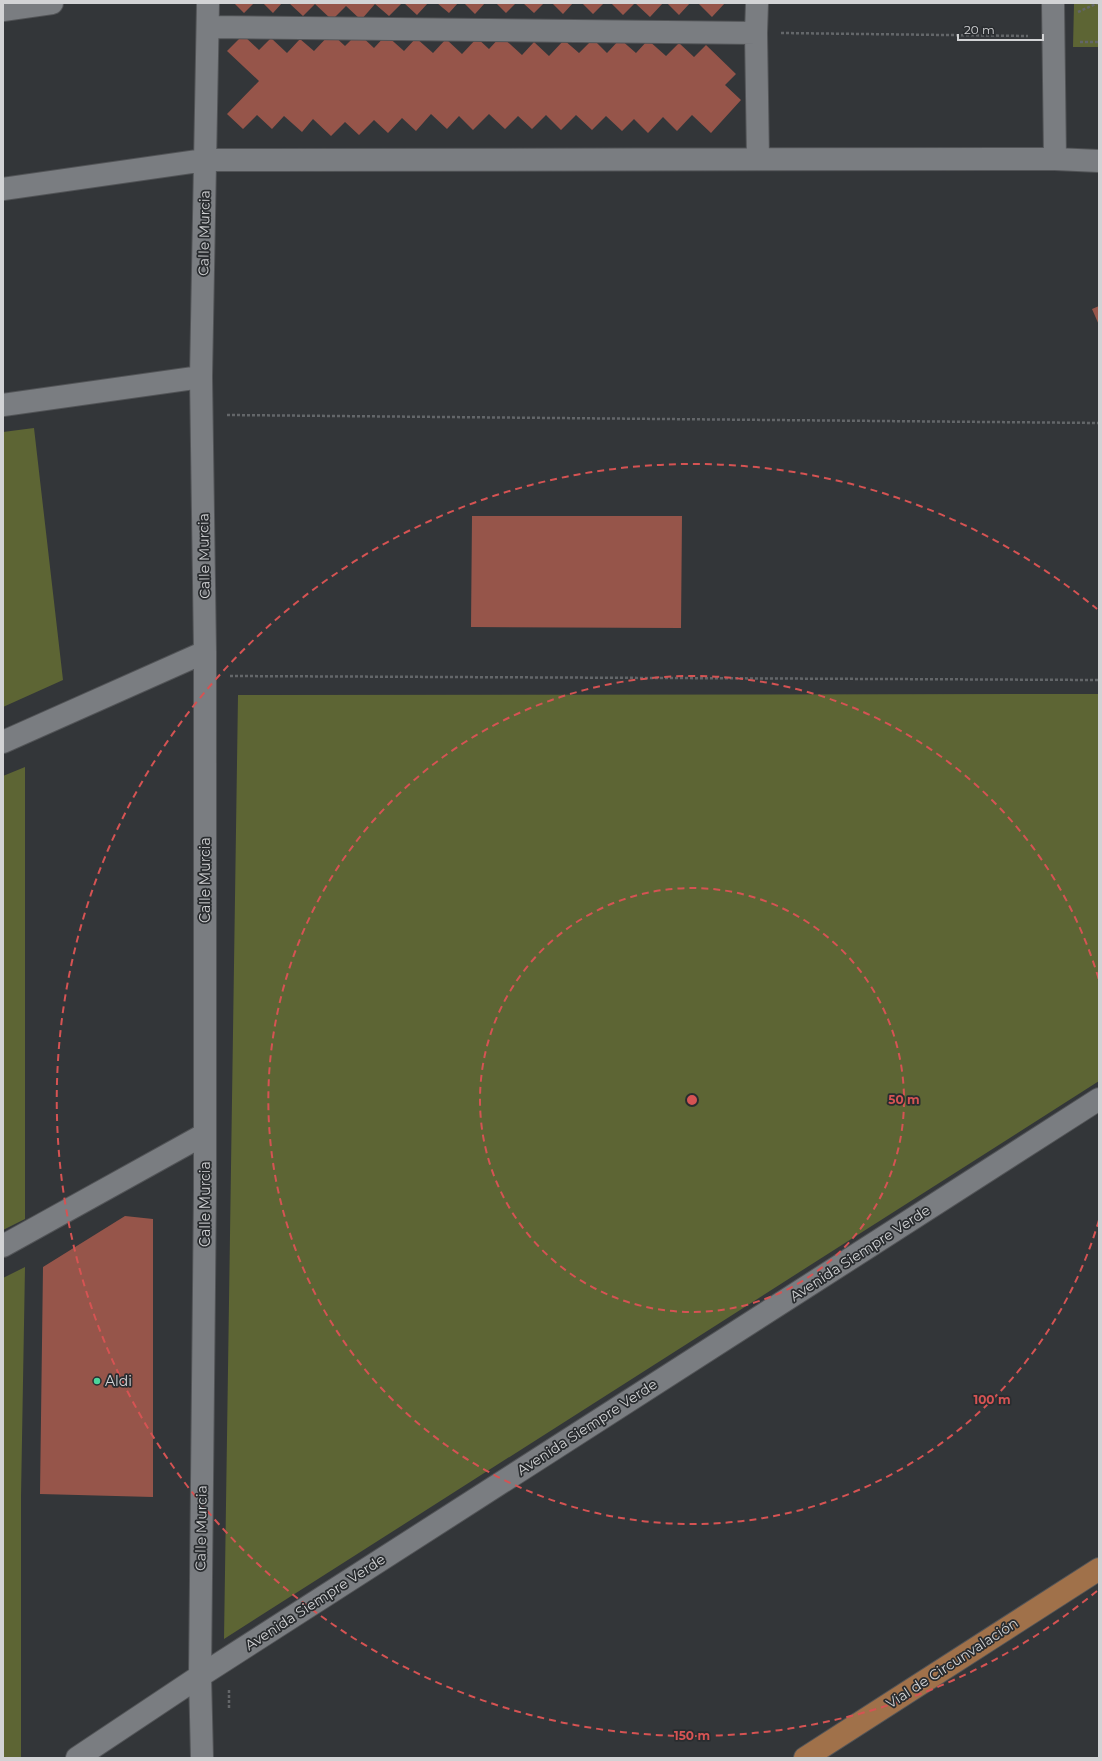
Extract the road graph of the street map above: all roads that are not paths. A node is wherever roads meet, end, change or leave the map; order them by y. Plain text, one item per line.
1 (52, 3) edge
2 (208, 3) edge
3 (757, 3) edge
4 (1053, 3) edge
5 (3, 10) edge
6 (208, 27) junction
7 (756, 33) junction
8 (758, 159) junction
9 (1054, 159) junction
10 (205, 160) junction
11 (1099, 161) edge
12 (3, 190) edge
13 (201, 377) junction
14 (3, 405) edge
15 (205, 652) junction
16 (3, 742) edge
17 (1099, 1100) edge
18 (205, 1134) junction
19 (3, 1246) edge
20 (1099, 1569) edge
21 (200, 1676) junction
22 (78, 1758) edge
23 (202, 1758) edge
24 (805, 1758) edge

1 - 5 street
2 - 6 street, Calle Murcia
3 - 7 street
4 - 9 street
6 - 7 street
6 - 10 street, Calle Murcia
7 - 8 street
8 - 9 street
8 - 10 street
9 - 11 street
10 - 12 street
10 - 13 street, Calle Murcia
13 - 14 street
13 - 15 street, Calle Murcia
15 - 16 street
15 - 18 street, Calle Murcia
17 - 21 street, Avenida Siempre Verde
18 - 19 street
18 - 21 street, Calle Murcia
20 - 24 main road, Vial de Circunvalación
21 - 22 street, Avenida Siempre Verde
21 - 23 street, Calle Murcia

